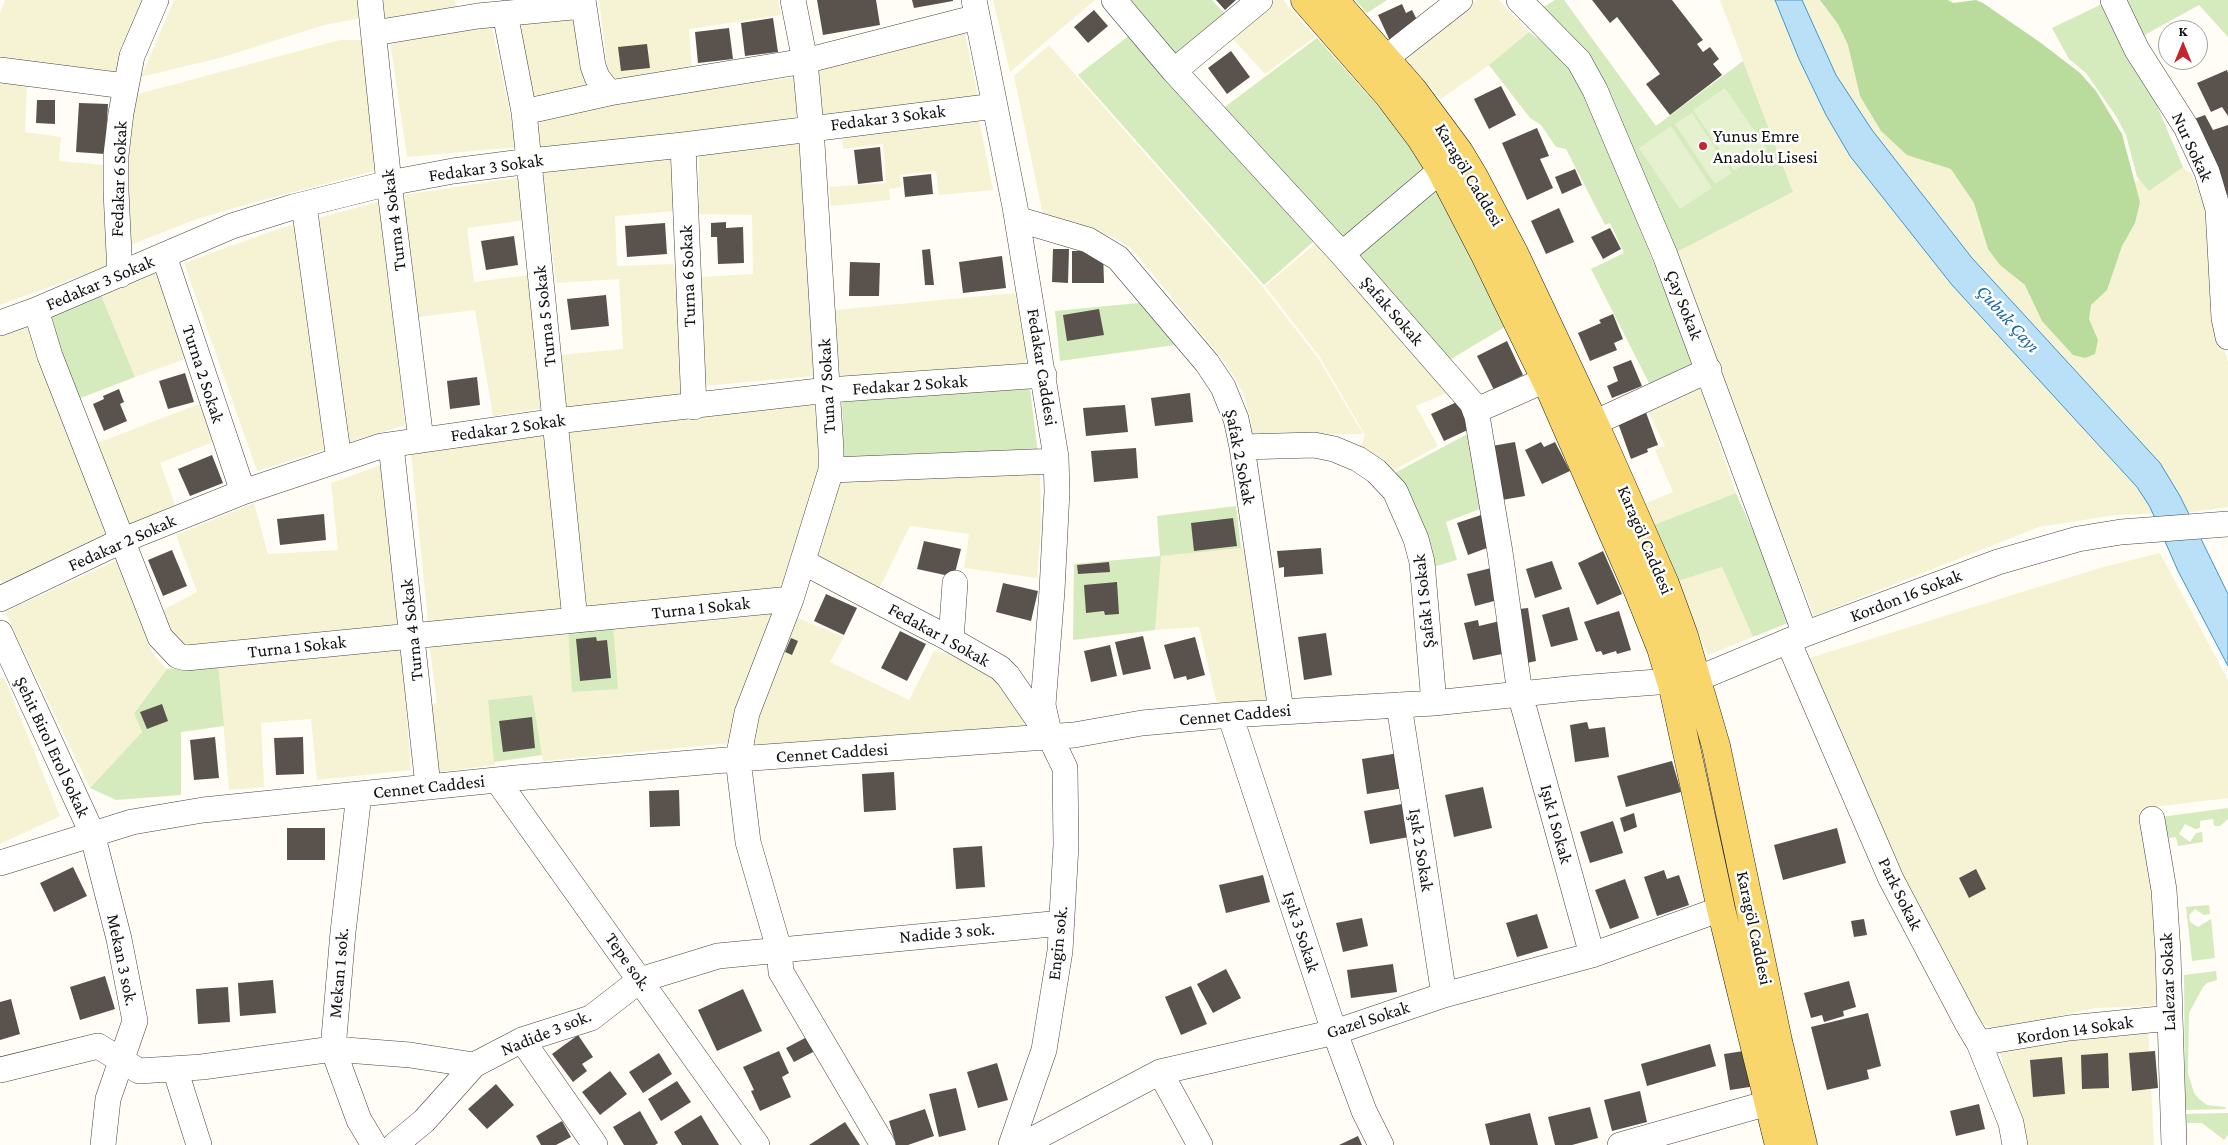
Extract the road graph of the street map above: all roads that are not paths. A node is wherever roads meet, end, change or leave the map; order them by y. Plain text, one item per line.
1 (156, 0) edge
2 (370, 0) edge
3 (793, 0) edge
4 (1114, 0) edge
5 (1260, 0) edge
6 (1305, 0) edge
7 (1334, 0) edge
8 (1460, 0) edge
9 (1518, 0) edge
10 (2113, 0) edge
11 (583, 3) edge
12 (975, 8) edge
13 (505, 13) junction
14 (374, 33) junction
15 (1386, 58) junction
16 (805, 62) junction
17 (0, 70) edge
18 (1174, 71) junction
19 (126, 86) junction
20 (609, 93) junction
21 (995, 106) junction
22 (524, 112) junction
23 (811, 127) junction
24 (683, 145) junction
25 (530, 161) junction
26 (1441, 170) junction
27 (388, 183) junction
28 (304, 204) junction
29 (1018, 219) junction
30 (1342, 254) junction
31 (164, 256) junction
32 (120, 274) junction
33 (36, 310) junction
34 (0, 323) edge
35 (2228, 337) edge
36 (1709, 370) junction
37 (1044, 375) junction
38 (1545, 380) junction
39 (828, 390) junction
40 (694, 407) junction
41 (1475, 411) junction
42 (556, 421) junction
43 (1594, 423) junction
44 (421, 440) junction
45 (391, 445) junction
46 (1242, 447) junction
47 (339, 460) junction
48 (1056, 462) junction
49 (831, 470) junction
50 (243, 492) junction
51 (2220, 525) edge
52 (121, 541) junction
53 (803, 562) junction
54 (955, 584) dead end
55 (791, 599) junction
56 (0, 600) edge
57 (575, 620) junction
58 (0, 633) edge
59 (412, 636) junction
60 (1797, 638) junction
61 (951, 640) junction
62 (1697, 679) junction
63 (1671, 681) junction
64 (1520, 694) junction
65 (1434, 703) junction
66 (1399, 705) junction
67 (1281, 711) junction
68 (1230, 715) junction
69 (1050, 737) junction
70 (738, 758) junction
71 (497, 780) junction
72 (428, 786) junction
73 (358, 794) junction
74 (2152, 819) dead end
75 (92, 833) junction
76 (0, 863) edge
77 (1721, 909) junction
78 (1062, 923) junction
79 (779, 949) junction
80 (1592, 955) junction
81 (640, 980) junction
82 (1444, 995) junction
83 (2170, 1018) junction
84 (1335, 1032) junction
85 (522, 1040) junction
86 (1980, 1043) junction
87 (333, 1049) junction
88 (122, 1061) junction
89 (474, 1065) junction
90 (175, 1069) junction
91 (0, 1070) edge
92 (1160, 1072) junction
93 (1768, 1103) junction
94 (103, 1145) edge
95 (199, 1145) edge
96 (374, 1145) edge
97 (395, 1145) edge
98 (595, 1145) edge
99 (757, 1145) edge
100 (883, 1145) edge
101 (1011, 1145) edge
102 (1022, 1145) edge
103 (1200, 1145) edge
104 (1381, 1145) edge
105 (1620, 1145) edge
106 (1779, 1145) edge
107 (1803, 1145) edge
108 (2015, 1145) edge
109 (2174, 1145) edge

1 - 19 street, Fedakar 6 Sokak
2 - 14 street, Turna 4 Sokak
3 - 16 street, Tuna 7 Sokak
4 - 18 street, Şafak Sokak
5 - 18 street
6 - 26 main road
7 - 15 main road, Karagöl Caddesi
8 - 15 street
9 - 36 street, Çay Sokak
10 - 35 street, Nur Sokak
11 - 13 street
11 - 20 street
12 - 16 street
12 - 21 street, Fedakar Caddesi
13 - 14 street
13 - 22 street, Turna 5 Sokak
14 - 27 street, Turna 4 Sokak
15 - 43 main road, Karagöl Caddesi
16 - 20 street
16 - 23 street, Tuna 7 Sokak
17 - 19 street
18 - 30 street, Şafak Sokak
19 - 32 street, Fedakar 6 Sokak
20 - 22 street
21 - 23 street, Fedakar 3 Sokak
21 - 29 street, Fedakar Caddesi
22 - 25 street, Turna 5 Sokak
23 - 24 street, Fedakar 3 Sokak
23 - 39 street, Tuna 7 Sokak
24 - 25 street, Fedakar 3 Sokak
24 - 40 street, Turna 6 Sokak
25 - 27 street, Fedakar 3 Sokak
25 - 42 street, Turna 5 Sokak
26 - 30 street
26 - 38 main road
27 - 28 street, Fedakar 3 Sokak
27 - 44 street, Turna 4 Sokak
28 - 31 street, Fedakar 3 Sokak
28 - 47 street
29 - 37 street, Fedakar Caddesi
29 - 46 street, Şafak 2 Sokak
30 - 41 street, Şafak Sokak
31 - 32 street, Fedakar 3 Sokak
31 - 50 street, Turna 2 Sokak
32 - 33 street, Fedakar 3 Sokak
33 - 34 street, Fedakar 3 Sokak
33 - 52 street, Turna 1 Sokak
36 - 43 street
36 - 60 street, Çay Sokak
37 - 39 street, Fedakar 2 Sokak
37 - 48 street, Fedakar Caddesi
38 - 41 street
38 - 63 main road
39 - 40 street, Fedakar 2 Sokak
39 - 49 street, Tuna 7 Sokak
40 - 42 street, Fedakar 2 Sokak
41 - 64 street, Şafak Sokak
42 - 44 street, Fedakar 2 Sokak
42 - 57 street, Turna 5 Sokak
43 - 62 main road, Karagöl Caddesi
44 - 45 street, Fedakar 2 Sokak
45 - 47 street, Fedakar 2 Sokak
45 - 59 street, Turna 4 Sokak
46 - 65 street, Şafak 1 Sokak
46 - 67 street, Şafak 2 Sokak
47 - 50 street, Fedakar 2 Sokak
48 - 49 street
48 - 69 street, Fedakar Caddesi
49 - 53 street, Tuna 7 Sokak
50 - 52 street, Fedakar 2 Sokak
51 - 60 street, Kordon 16 Sokak
52 - 56 street, Fedakar 2 Sokak
52 - 59 street, Turna 1 Sokak
53 - 55 street, Tuna 7 Sokak
53 - 61 street, Fedakar 1 Sokak
54 - 61 street
55 - 57 street, Turna 1 Sokak
55 - 70 street, Tuna 7 Sokak
57 - 59 street, Turna 1 Sokak
58 - 75 street, Şehit Birol Erol Sokak
59 - 72 street, Turna 4 Sokak
60 - 62 street, Kordon 16 Sokak
60 - 86 street, Park Sokak
61 - 69 street, Fedakar 1 Sokak
62 - 63 street, Kordon 16 Sokak
62 - 107 main road, Karagöl Caddesi
63 - 64 street, Cennet Caddesi
63 - 77 main road
64 - 65 street, Cennet Caddesi
64 - 80 street, Işık 1 Sokak
65 - 66 street, Cennet Caddesi
66 - 67 street, Cennet Caddesi
66 - 82 street, Işık 2 Sokak
67 - 68 street, Cennet Caddesi
68 - 69 street, Cennet Caddesi
68 - 84 street, Işık 3 Sokak
69 - 70 street, Cennet Caddesi
69 - 78 street, Engin sok.
70 - 71 street, Cennet Caddesi
70 - 79 street, Tuna 7 Sokak
71 - 72 street, Cennet Caddesi
71 - 81 street, Tepe sok.
72 - 73 street, Cennet Caddesi
73 - 75 street, Cennet Caddesi
73 - 87 street, Mekan 1 sok.
74 - 83 street, Lalezar Sokak
75 - 76 street, Cennet Caddesi
75 - 88 street, Mekan 3 sok.
77 - 80 street, Gazel Sokak
77 - 93 main road
78 - 79 street, Nadide 3 sok.
78 - 101 street, Engin sok.
79 - 81 street, Nadide 3 sok.
79 - 100 street, Tuna 7 Sokak
80 - 82 street, Gazel Sokak
81 - 85 street, Nadide 3 sok.
81 - 99 street, Tepe sok.
82 - 84 street, Gazel Sokak
83 - 86 street, Kordon 14 Sokak
83 - 109 street, Lalezar Sokak
84 - 92 street, Gazel Sokak
84 - 104 street, Işık 3 Sokak
85 - 89 street, Nadide 3 sok.
85 - 98 street
86 - 108 street, Park Sokak
87 - 89 street
87 - 90 street
87 - 96 street, Mekan 1 sok.
88 - 90 street
88 - 91 street
88 - 94 street, Mekan 3 sok.
89 - 97 street
90 - 95 street
92 - 102 street, Gazel Sokak
92 - 103 street
93 - 105 street
93 - 106 main road

